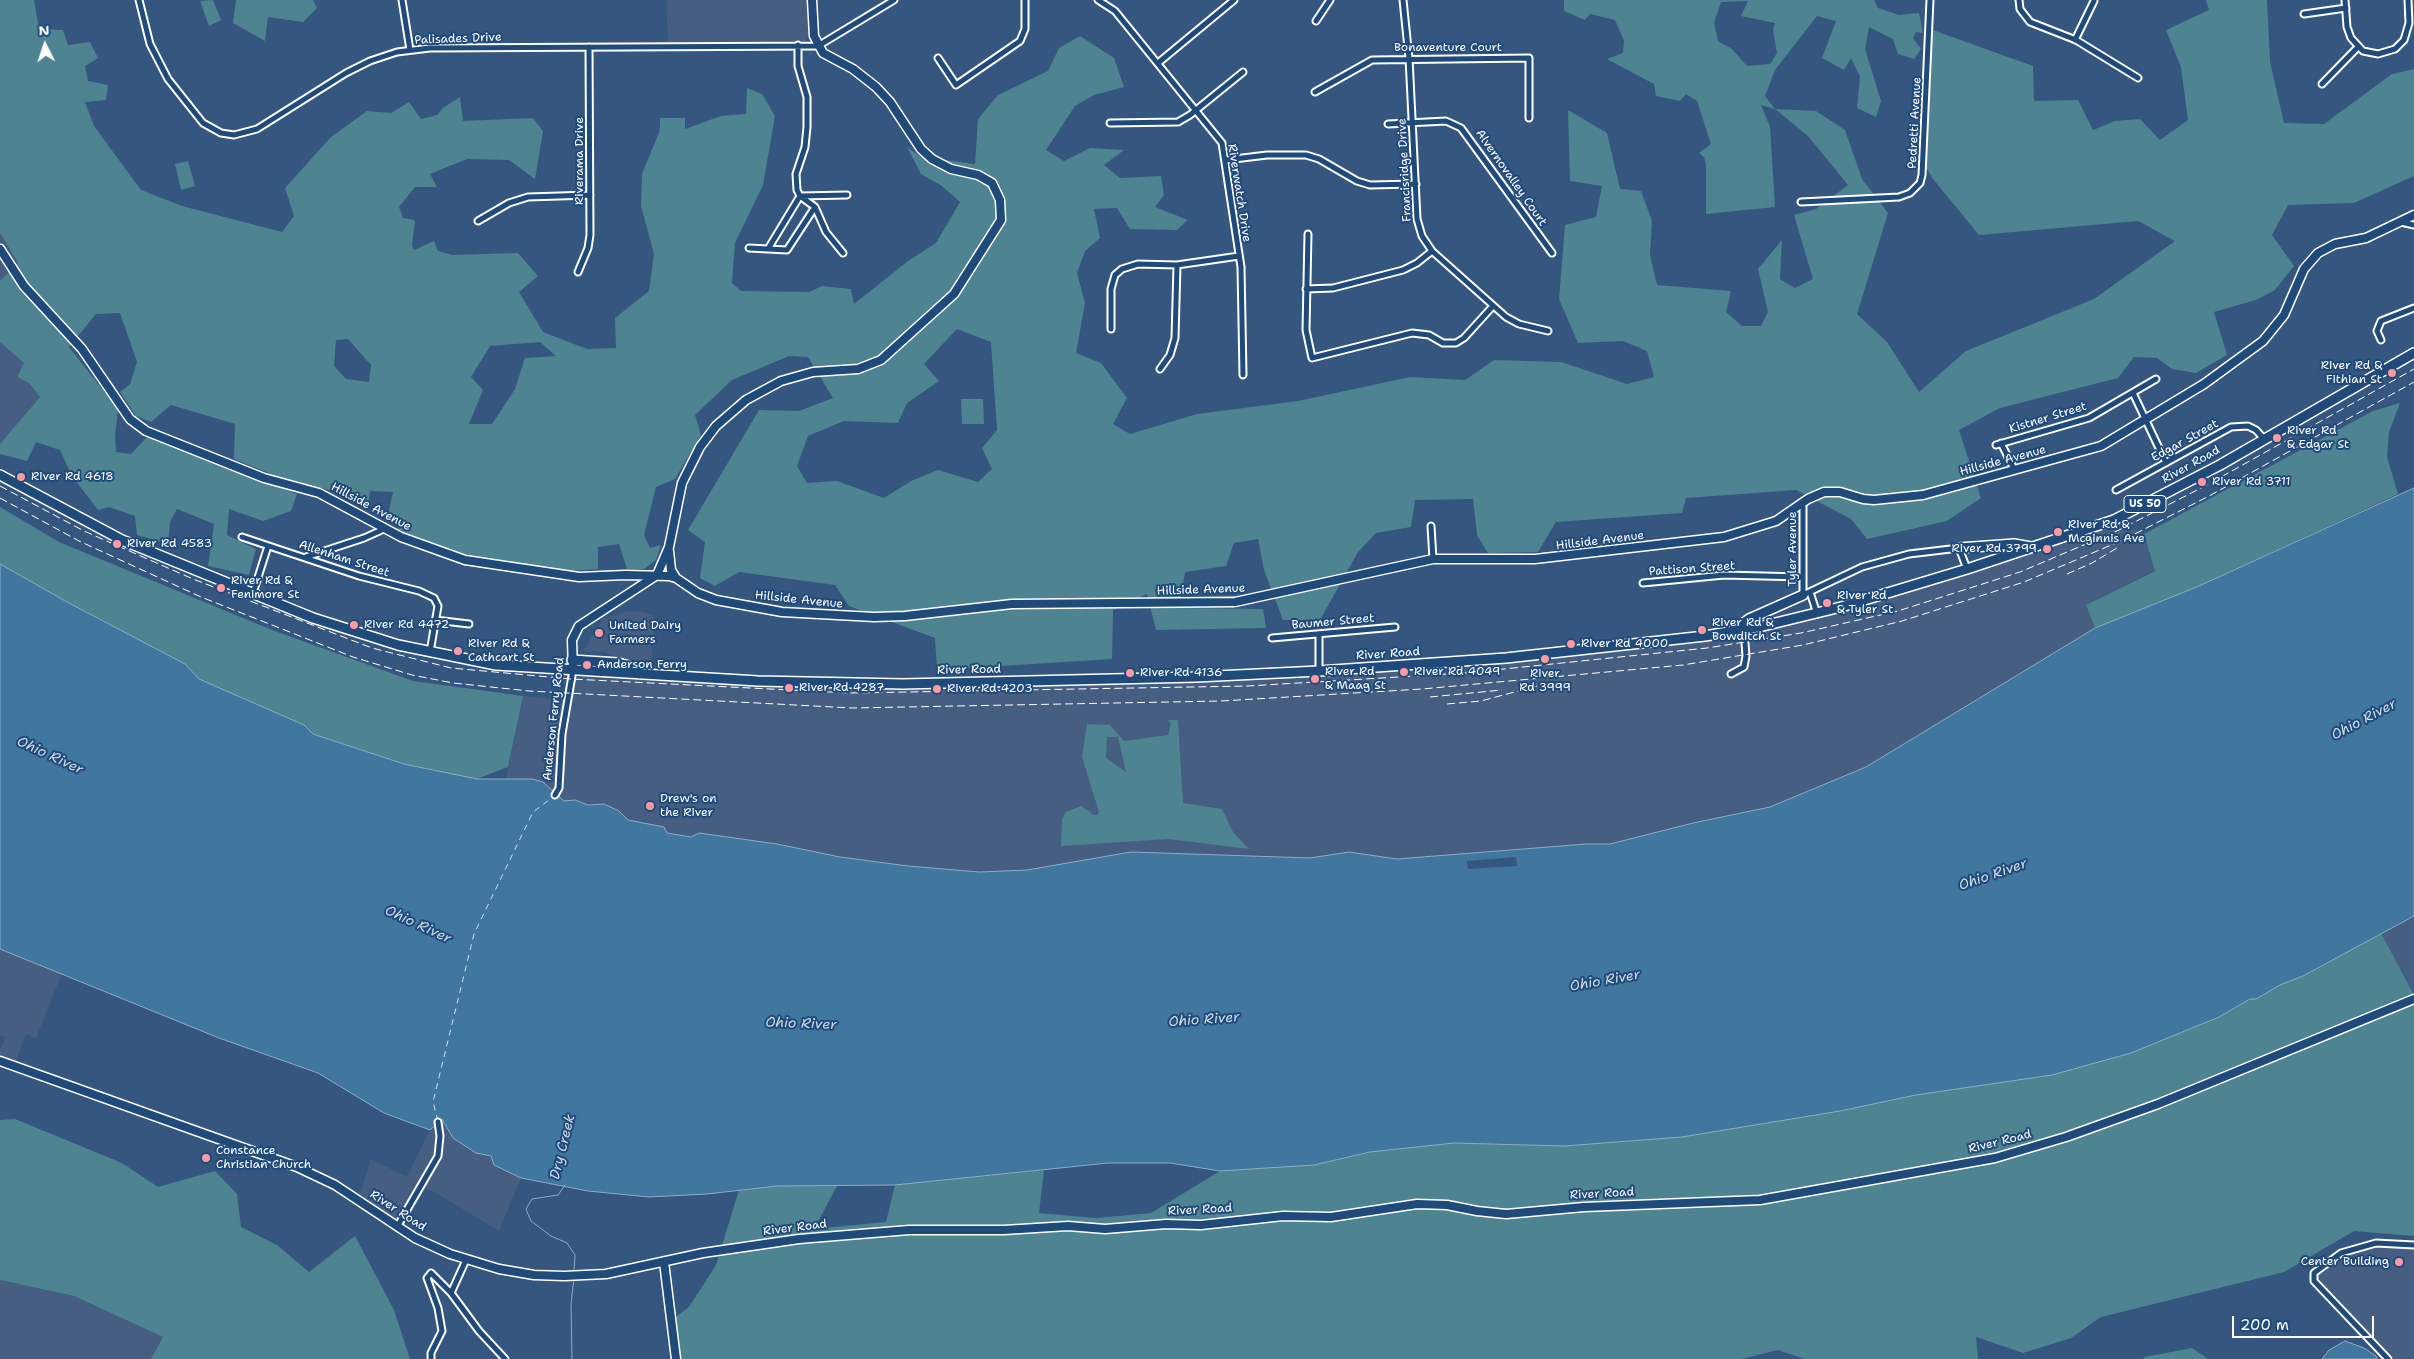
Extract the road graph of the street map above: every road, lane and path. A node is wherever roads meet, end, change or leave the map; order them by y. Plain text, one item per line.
1 (139, 0) edge
2 (402, 0) edge
3 (812, 0) edge
4 (894, 0) edge
5 (1025, 0) edge
6 (1098, 0) edge
7 (1234, 0) edge
8 (1330, 0) edge
9 (1404, 0) edge
10 (1930, 0) edge
11 (2019, 0) edge
12 (2345, 0) edge
13 (2408, 0) edge
14 (2094, 1) edge
15 (2346, 8) junction
16 (2304, 14) dead end
17 (1316, 21) dead end
18 (2075, 40) junction
19 (798, 45) junction
20 (818, 46) junction
21 (589, 47) junction
22 (2358, 47) junction
23 (410, 50) junction
24 (938, 58) dead end
25 (1409, 58) junction
26 (1158, 63) junction
27 (1243, 72) dead end
28 (2138, 78) dead end
29 (2322, 84) dead end
30 (1315, 92) dead end
31 (1197, 110) junction
32 (1529, 118) dead end
33 (1413, 122) junction
34 (1110, 123) dead end
35 (1388, 124) dead end
36 (1226, 160) junction
37 (1416, 184) junction
38 (590, 195) junction
39 (847, 195) dead end
40 (800, 196) junction
41 (1801, 202) dead end
42 (815, 207) junction
43 (2414, 215) edge
44 (478, 221) dead end
45 (2401, 222) junction
46 (2414, 225) edge
47 (1308, 234) dead end
48 (749, 248) dead end
49 (0, 249) edge
50 (768, 249) junction
51 (1432, 251) junction
52 (1552, 252) dead end
53 (843, 253) dead end
54 (1239, 256) junction
55 (1177, 265) junction
56 (578, 272) dead end
57 (1306, 289) junction
58 (1493, 306) junction
59 (2414, 308) edge
60 (1112, 328) dead end
61 (1548, 331) dead end
62 (2381, 340) dead end
63 (2414, 353) edge
64 (1160, 369) dead end
65 (1243, 375) dead end
66 (2156, 379) dead end
67 (2133, 393) junction
68 (2145, 420) junction
69 (2264, 439) junction
70 (2166, 463) junction
71 (2014, 469) junction
72 (0, 474) edge
73 (2116, 490) dead end
74 (1802, 503) junction
75 (1431, 526) dead end
76 (384, 529) junction
77 (242, 538) dead end
78 (268, 546) junction
79 (669, 547) junction
80 (2034, 547) junction
81 (1959, 548) junction
82 (306, 557) junction
83 (1433, 559) junction
84 (1967, 569) junction
85 (634, 575) junction
86 (657, 575) junction
87 (1802, 577) junction
88 (676, 578) junction
89 (1643, 582) dead end
90 (638, 587) junction
91 (253, 593) junction
92 (1807, 593) junction
93 (1817, 614) junction
94 (435, 620) junction
95 (469, 624) dead end
96 (1395, 626) dead end
97 (1744, 630) junction
98 (1319, 635) junction
99 (1272, 638) dead end
100 (430, 652) junction
101 (572, 665) junction
102 (1319, 671) junction
103 (1731, 674) dead end
104 (556, 794) dead end
105 (2414, 999) edge
106 (0, 1061) edge
107 (438, 1122) dead end
108 (397, 1227) junction
109 (2414, 1245) edge
110 (466, 1260) junction
111 (664, 1262) junction
112 (452, 1293) junction
113 (431, 1359) edge
114 (505, 1359) edge
115 (676, 1359) edge
116 (2388, 1359) edge

1 - 23 street, Palisades Drive
2 - 23 street
3 - 20 street
4 - 20 street
5 - 24 street
6 - 26 street, Riverwatch Drive
7 - 26 street
8 - 17 street
9 - 25 street, Francisridge Drive
10 - 41 street, Pedretti Avenue
11 - 18 street
12 - 15 street
13 - 22 street
14 - 18 street
15 - 16 street
15 - 22 street
18 - 28 street
19 - 20 street, Palisades Drive
19 - 21 street, Palisades Drive
19 - 40 street
20 - 79 street
21 - 23 street, Palisades Drive
21 - 38 street, Riverama Drive
22 - 29 street
25 - 30 street, Bonaventure Court
25 - 32 street, Bonaventure Court
25 - 33 street, Francisridge Drive
26 - 31 street, Riverwatch Drive
27 - 31 street
31 - 34 street
31 - 36 street, Riverwatch Drive
33 - 35 street, Alvernovalley Court
33 - 37 street, Francisridge Drive
33 - 52 street, Alvernovalley Court
36 - 37 street
36 - 54 street, Riverwatch Drive
37 - 51 street, Francisridge Drive
38 - 44 street
38 - 56 street, Riverama Drive
39 - 40 street
40 - 42 street
40 - 50 street
42 - 50 street
42 - 53 street
43 - 45 street, Hillside Avenue
45 - 46 street
45 - 68 street, Hillside Avenue
47 - 57 street
48 - 50 street
49 - 76 street, Hillside Avenue
51 - 57 street
51 - 58 street, Francisridge Drive
54 - 55 street
54 - 65 street, Riverwatch Drive
55 - 60 street
55 - 64 street
57 - 58 street
58 - 61 street, Francisridge Drive
59 - 62 street
63 - 69 main road, River Road / US 50
66 - 67 street, Kistner Street
67 - 68 street
67 - 71 street, Kistner Street
68 - 70 street
68 - 71 street, Hillside Avenue
69 - 70 street, Edgar Street
69 - 80 main road, River Road / US 50
70 - 73 street, Edgar Street
71 - 74 street, Hillside Avenue
72 - 91 main road
74 - 83 street, Hillside Avenue
74 - 87 street, Tyler Avenue
75 - 83 street
76 - 82 street
76 - 85 street, Hillside Avenue
77 - 78 street, Allenham Street
78 - 82 street, Allenham Street
78 - 91 street
79 - 86 street
79 - 88 street
80 - 81 main road
80 - 84 main road, River Road / US 50
81 - 84 street
81 - 92 street
82 - 94 street, Allenham Street
83 - 88 street, Hillside Avenue
84 - 93 main road, River Road / US 50
85 - 86 street, Hillside Avenue
85 - 90 street
86 - 88 street, Hillside Avenue
86 - 90 street, Anderson Ferry Road
87 - 89 street, Pattison Street
87 - 92 street, Tyler Avenue
90 - 101 street, Anderson Ferry Road
91 - 100 main road
92 - 93 street, Tyler Avenue
92 - 97 main road
93 - 97 main road, River Road / US 50
94 - 95 street
94 - 100 street
96 - 98 street, Baumer Street
97 - 102 main road, River Road / US 50
97 - 103 street
98 - 99 street, Baumer Street
98 - 102 street
100 - 101 main road
101 - 102 main road, River Road / US 50
101 - 104 street, Anderson Ferry Road
105 - 111 street, River Road
106 - 108 street, River Road
107 - 108 street
108 - 110 street, River Road
109 - 116 street
110 - 111 street, River Road
110 - 112 street
111 - 115 street
112 - 113 street
112 - 114 street

